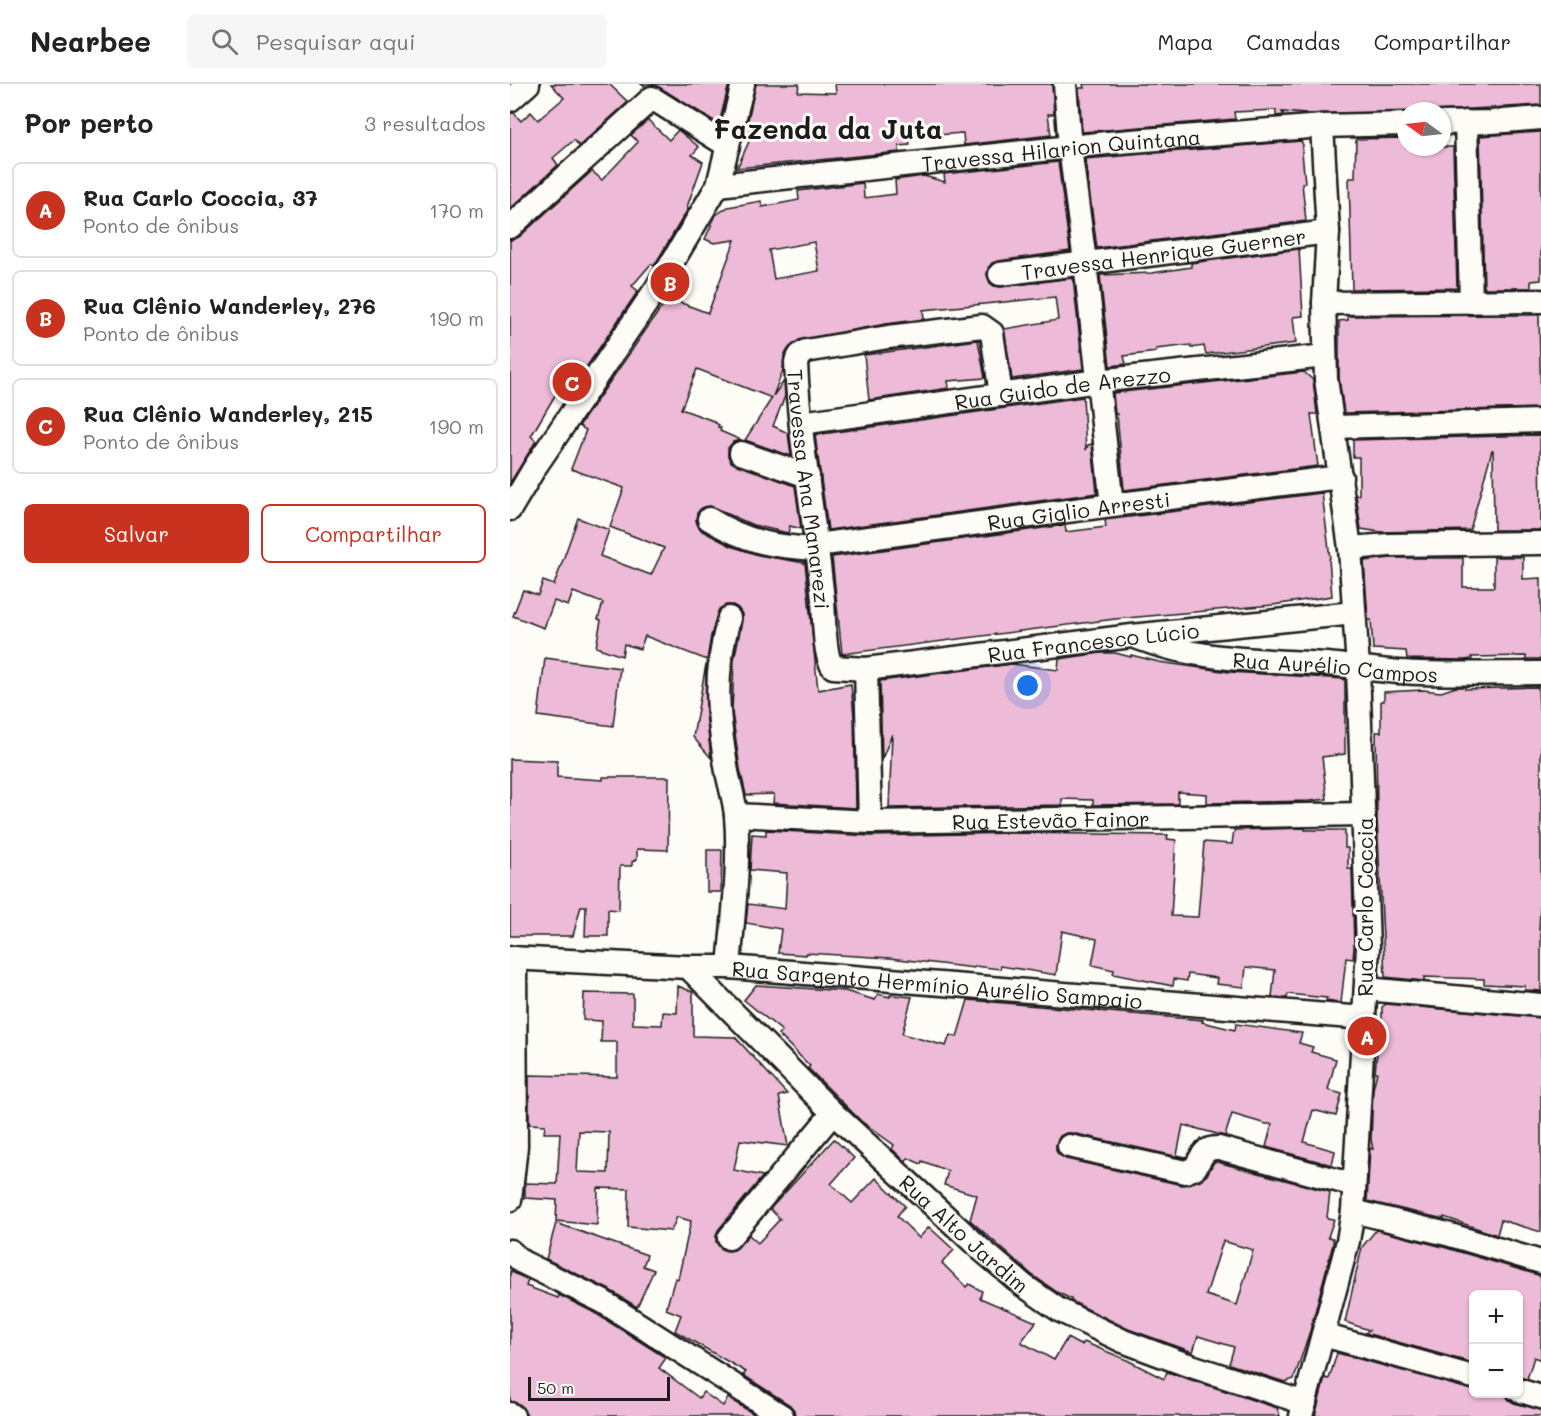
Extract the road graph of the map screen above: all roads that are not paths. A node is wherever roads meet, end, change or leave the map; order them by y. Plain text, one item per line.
1 (528, 84) edge
2 (743, 84) edge
3 (1065, 84) edge
4 (644, 91) edge
5 (510, 100) edge
6 (1541, 118) edge
7 (1466, 122) junction
8 (1451, 123) edge
9 (1397, 124) edge
10 (1322, 126) junction
11 (728, 146) junction
12 (1070, 148) junction
13 (718, 185) junction
14 (510, 227) edge
15 (1328, 232) junction
16 (1085, 262) junction
17 (1000, 274) dead end
18 (1541, 301) edge
19 (1471, 302) junction
20 (1324, 303) junction
21 (1325, 356) junction
22 (1098, 381) junction
23 (1001, 394) junction
24 (1541, 421) edge
25 (801, 423) junction
26 (1334, 427) junction
27 (741, 453) dead end
28 (808, 476) junction
29 (1341, 477) junction
30 (1112, 505) junction
31 (510, 509) edge
32 (709, 519) dead end
33 (1541, 543) edge
34 (817, 547) junction
35 (1350, 548) junction
36 (1354, 613) junction
37 (729, 618) dead end
38 (1132, 636) junction
39 (833, 667) joint
40 (1358, 668) junction
41 (866, 669) junction
42 (1541, 673) edge
43 (1364, 814) junction
44 (736, 815) junction
45 (870, 822) junction
46 (512, 958) edge
47 (688, 967) junction
48 (729, 967) junction
49 (1366, 989) junction
50 (1541, 1005) edge
51 (1364, 1018) junction
52 (514, 1099) edge
53 (833, 1113) junction
54 (1069, 1146) dead end
55 (1354, 1185) junction
56 (510, 1200) edge
57 (1353, 1211) junction
58 (729, 1238) dead end
59 (510, 1251) edge
60 (1541, 1262) edge
61 (1323, 1335) junction
62 (1469, 1376) edge
63 (1523, 1392) edge
64 (1541, 1397) edge
65 (1303, 1409) edge
66 (782, 1416) edge

1 - 5 street
2 - 11 street
3 - 12 street
4 - 11 street
4 - 14 street
6 - 7 street
7 - 8 street
7 - 19 street
9 - 10 street, Travessa Hilarion Quintana
10 - 12 street, Travessa Hilarion Quintana
10 - 15 street, Rua Carlo Coccia
11 - 13 street
12 - 13 street, Travessa Hilarion Quintana
12 - 16 street
13 - 31 street
15 - 16 street, Travessa Henrique Guerner
15 - 20 street, Rua Carlo Coccia
16 - 17 street, Travessa Henrique Guerner
16 - 22 street
18 - 19 street
19 - 20 street
20 - 21 street, Rua Carlo Coccia
21 - 22 street, Rua Guido de Arezzo
21 - 26 street, Rua Carlo Coccia
22 - 23 street, Rua Guido de Arezzo
22 - 30 street
23 - 25 street, Rua Guido de Arezzo
23 - 25 street, Travessa Ana Manarezi
24 - 26 street
25 - 28 street, Travessa Ana Manarezi
26 - 29 street, Rua Carlo Coccia
27 - 28 street
28 - 34 street, Travessa Ana Manarezi
29 - 30 street, Rua Giglio Arresti
29 - 35 street, Rua Carlo Coccia
30 - 34 street, Rua Giglio Arresti
32 - 34 street, Rua Giglio Arresti
33 - 35 street
34 - 39 street, Travessa Ana Manarezi
35 - 36 street, Rua Carlo Coccia
36 - 38 street, Rua Francesco Lúcio
36 - 40 street, Rua Carlo Coccia
37 - 44 street
38 - 40 street, Rua Aurélio Campos
38 - 41 street, Rua Francesco Lúcio
39 - 41 street, Rua Francesco Lúcio
40 - 42 street, Rua Aurélio Campos
40 - 43 street, Rua Carlo Coccia
41 - 45 street
43 - 45 street, Rua Estevão Fainor
43 - 49 street, Rua Carlo Coccia
44 - 45 street, Rua Estevão Fainor
44 - 48 street
46 - 47 street, Rua Sargento Hermínio Aurélio Sampaio
46 - 52 street
47 - 48 street, Rua Sargento Hermínio Aurélio Sampaio
47 - 53 street, Rua Alto Jardim
48 - 51 street, Rua Sargento Hermínio Aurélio Sampaio
49 - 50 street
49 - 51 street, Rua Carlo Coccia
51 - 55 street, Rua Carlo Coccia
52 - 56 street
53 - 58 street
53 - 65 street, Rua Alto Jardim
54 - 55 street
55 - 57 street, Rua Carlo Coccia
57 - 60 street
57 - 61 street, Rua Carlo Coccia
59 - 66 street
61 - 62 street
61 - 65 street, Rua Carlo Coccia
63 - 64 street

